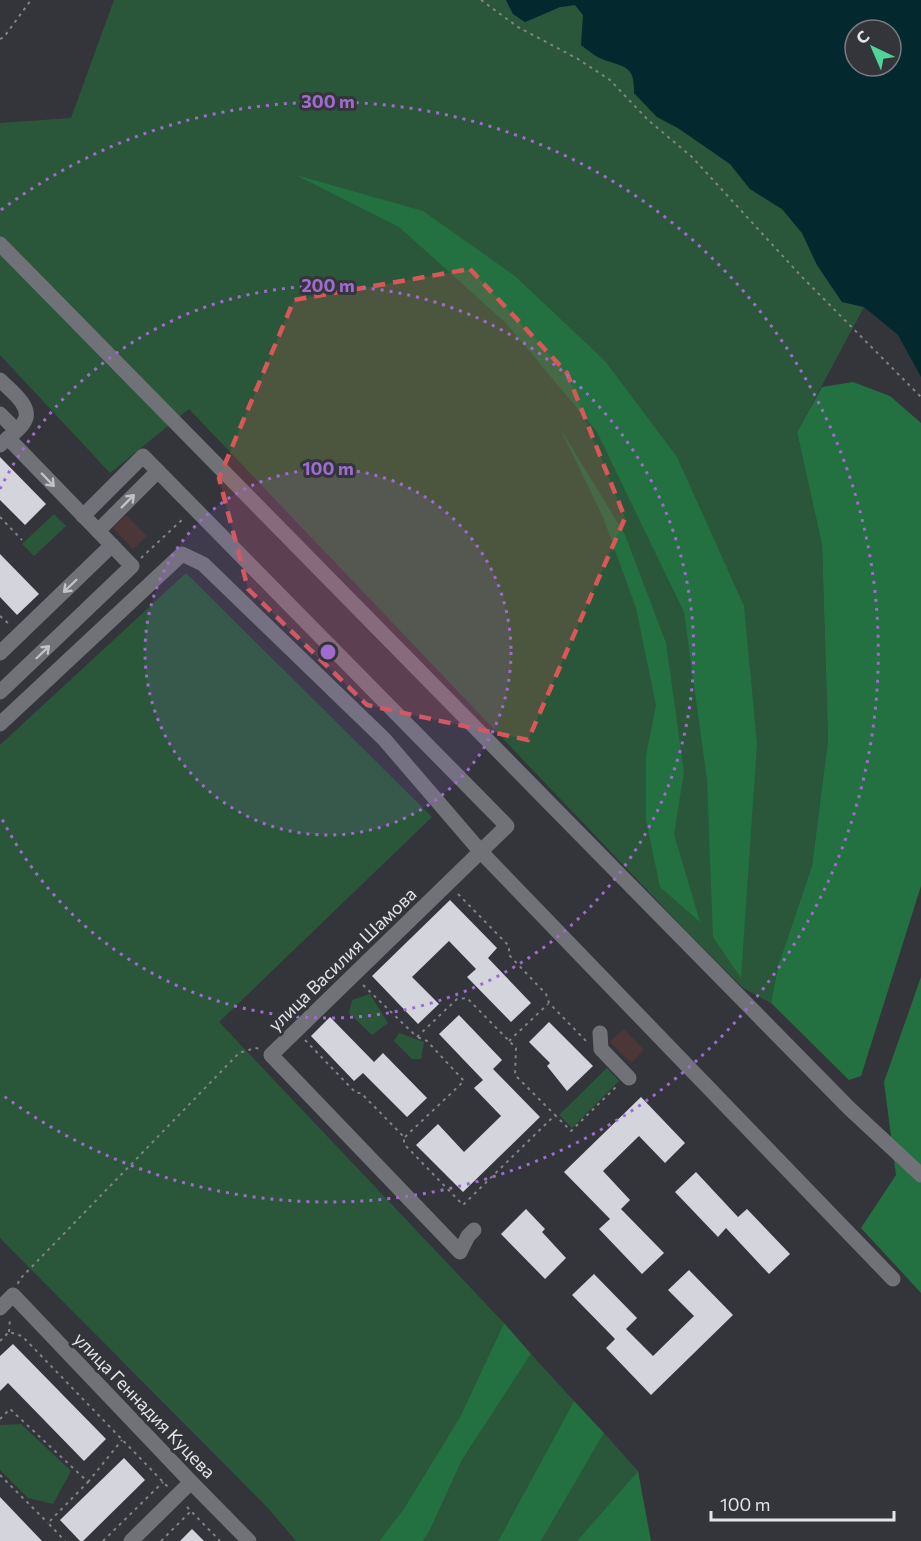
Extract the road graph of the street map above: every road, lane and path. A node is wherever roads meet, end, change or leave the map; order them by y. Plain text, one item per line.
1 (31, 0) edge
2 (481, 0) edge
3 (0, 39) edge
4 (0, 244) edge
5 (0, 380) edge
6 (921, 397) edge
7 (0, 414) edge
8 (8, 438) edge
9 (158, 471) junction
10 (83, 516) junction
11 (0, 517) edge
12 (98, 531) junction
13 (22, 540) dead end
14 (112, 545) junction
15 (0, 616) edge
16 (8, 624) dead end
17 (0, 653) edge
18 (0, 692) edge
19 (0, 724) edge
20 (480, 852) junction
21 (454, 891) dead end
22 (360, 981) dead end
23 (549, 1003) junction
24 (600, 1033) dead end
25 (302, 1037) dead end
26 (417, 1037) junction
27 (509, 1041) junction
28 (590, 1046) dead end
29 (267, 1049) dead end
30 (626, 1079) joint
31 (555, 1115) junction
32 (404, 1137) junction
33 (921, 1174) edge
34 (474, 1230) dead end
35 (893, 1279) dead end
36 (19, 1280) dead end
37 (0, 1308) edge
38 (0, 1341) edge
39 (0, 1419) edge
40 (122, 1440) junction
41 (0, 1475) edge
42 (88, 1482) junction
43 (163, 1482) junction
44 (191, 1482) junction
45 (177, 1496) junction
46 (191, 1511) junction
47 (48, 1523) junction
48 (65, 1541) edge
49 (103, 1541) edge
50 (131, 1541) edge
51 (161, 1541) edge
52 (220, 1541) edge
53 (249, 1541) edge

1 - 3 path
2 - 6 path
4 - 33 street
5 - 8 street
7 - 8 street
8 -> 10 street
9 - 10 street
12 -> 9 street
9 - 20 street, улица Василия Шамова
10 - 12 street
11 - 13 path
12 - 14 street
14 -> 17 street
18 -> 14 street
15 - 16 path
19 - 20 street
20 - 34 street, улица Василия Шамова
20 - 35 street
21 - 23 path
22 - 26 path
23 - 27 path
23 - 28 path
24 - 30 street
25 - 32 path
26 - 27 path
26 - 32 path
27 - 31 path
29 - 36 path
30 - 31 path
31 - 32 path
37 - 44 street, улица Геннадия Куцева
38 - 40 path
39 - 42 path
40 - 42 path
40 - 43 path
41 - 47 path
42 - 47 path
43 - 45 path
43 - 49 path
44 - 45 street
44 - 53 street, улица Геннадия Куцева
45 - 46 path
45 - 50 street
46 - 51 path
46 - 52 path
47 - 48 path

